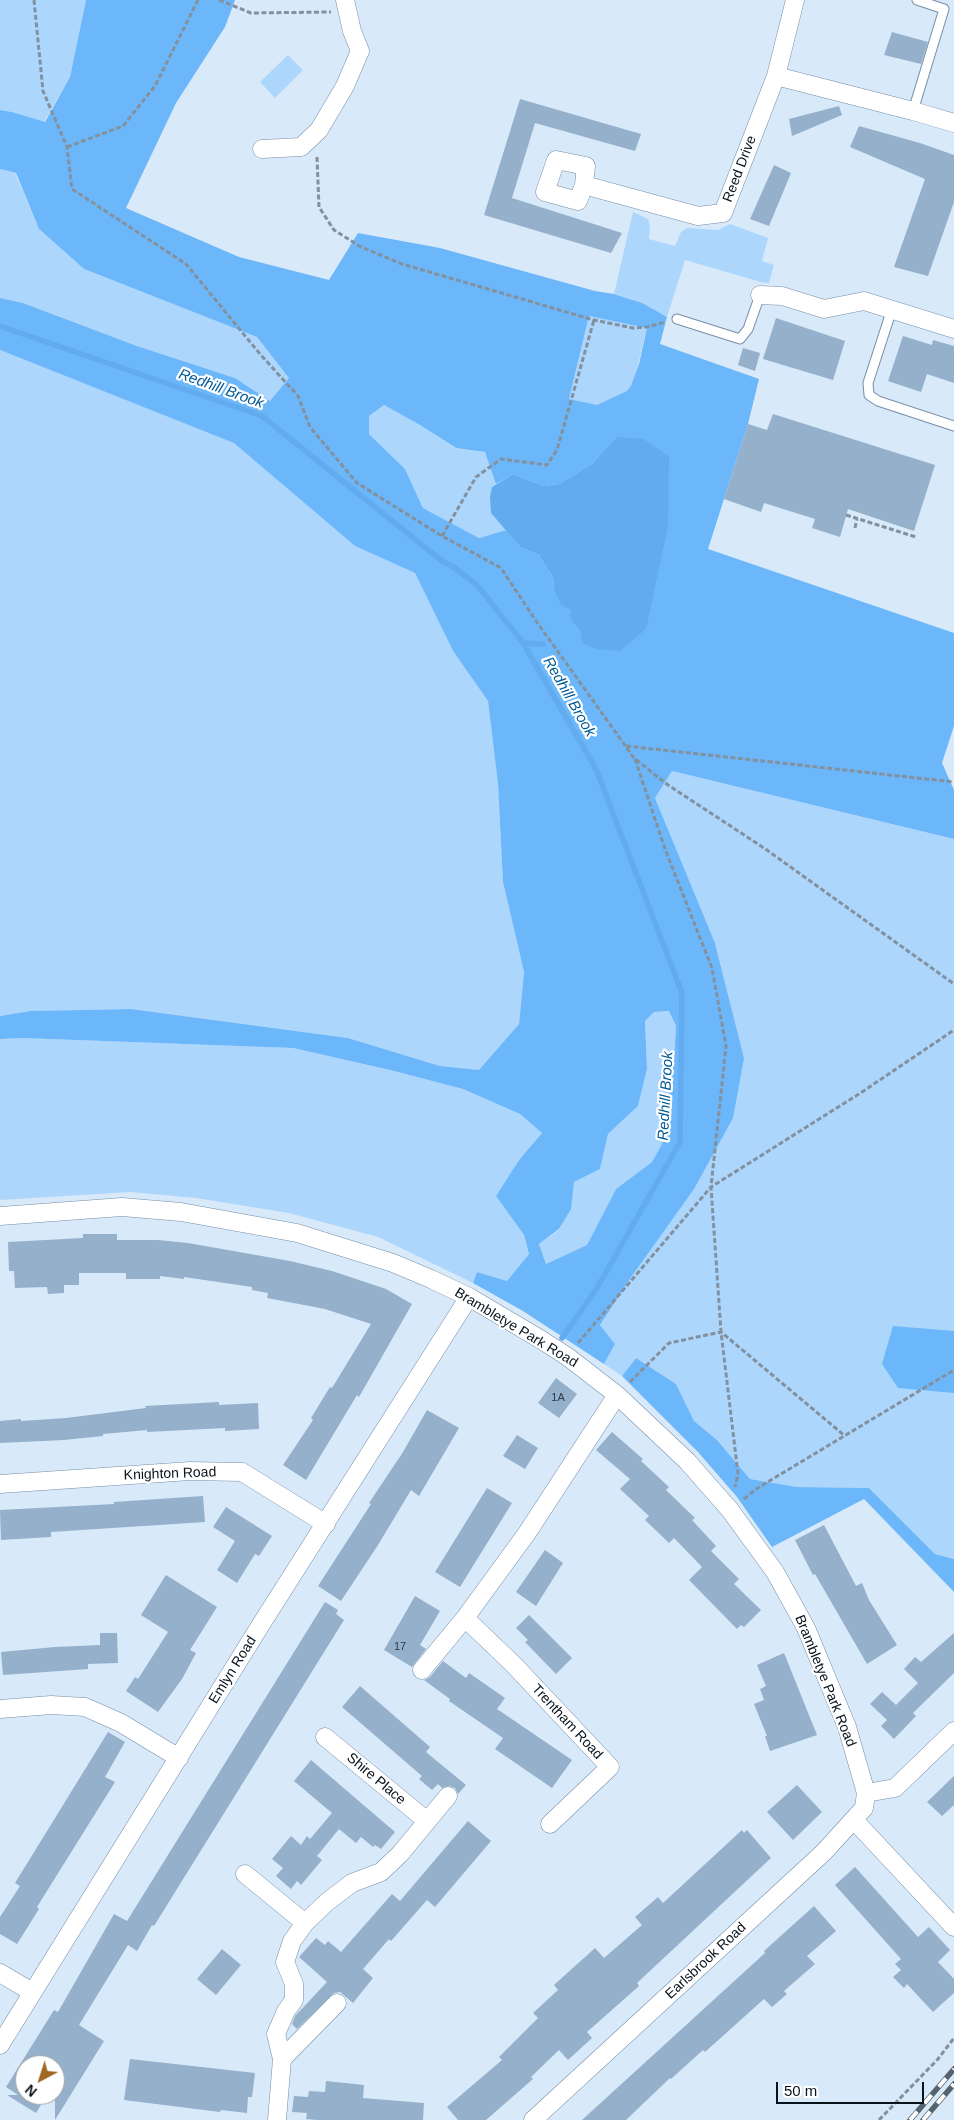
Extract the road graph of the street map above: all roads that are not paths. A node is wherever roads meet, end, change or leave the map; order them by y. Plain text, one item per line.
1 (795, 0) edge
2 (917, 0) edge
3 (346, 6) edge
4 (776, 76) junction
5 (913, 111) junction
6 (954, 123) edge
7 (262, 149) dead end
8 (584, 185) dead end
9 (760, 295) joint
10 (892, 309) junction
11 (677, 319) road end
12 (954, 329) edge
13 (954, 426) edge
14 (0, 1216) edge
15 (469, 1298) junction
16 (617, 1395) junction
17 (0, 1484) edge
18 (326, 1524) junction
19 (465, 1618) junction
20 (422, 1670) dead end
21 (0, 1709) edge
22 (954, 1731) edge
23 (325, 1737) dead end
24 (179, 1758) junction
25 (866, 1793) junction
26 (448, 1796) dead end
27 (854, 1820) junction
28 (427, 1822) junction
29 (550, 1824) dead end
30 (245, 1874) dead end
31 (305, 1923) junction
32 (954, 1927) edge
33 (0, 1973) edge
34 (32, 1992) junction
35 (337, 2003) dead end
36 (0, 2045) edge
37 (282, 2059) junction
38 (277, 2120) edge
39 (533, 2120) edge

1 - 4 street, Reed Drive
2 - 5 lane
3 - 7 street
4 - 5 street
4 - 8 street, Reed Drive
5 - 6 street
9 - 10 street
9 - 11 lane
10 - 12 street
10 - 13 lane
14 - 15 street, Brambletye Park Road
15 - 16 street, Brambletye Park Road
15 - 18 street, Emlyn Road
16 - 19 street
16 - 25 street, Brambletye Park Road
17 - 18 street, Knighton Road
18 - 24 street, Emlyn Road
19 - 20 street
19 - 29 street, Trentham Road
21 - 24 street
22 - 25 street
23 - 28 street, Shire Place
24 - 34 street, Emlyn Road
25 - 27 street, Earlsbrook Road
26 - 28 street
27 - 32 street
27 - 39 street, Earlsbrook Road
28 - 31 street
30 - 31 street
31 - 37 street
33 - 34 street
34 - 36 street, Emlyn Road
35 - 37 street
37 - 38 street

